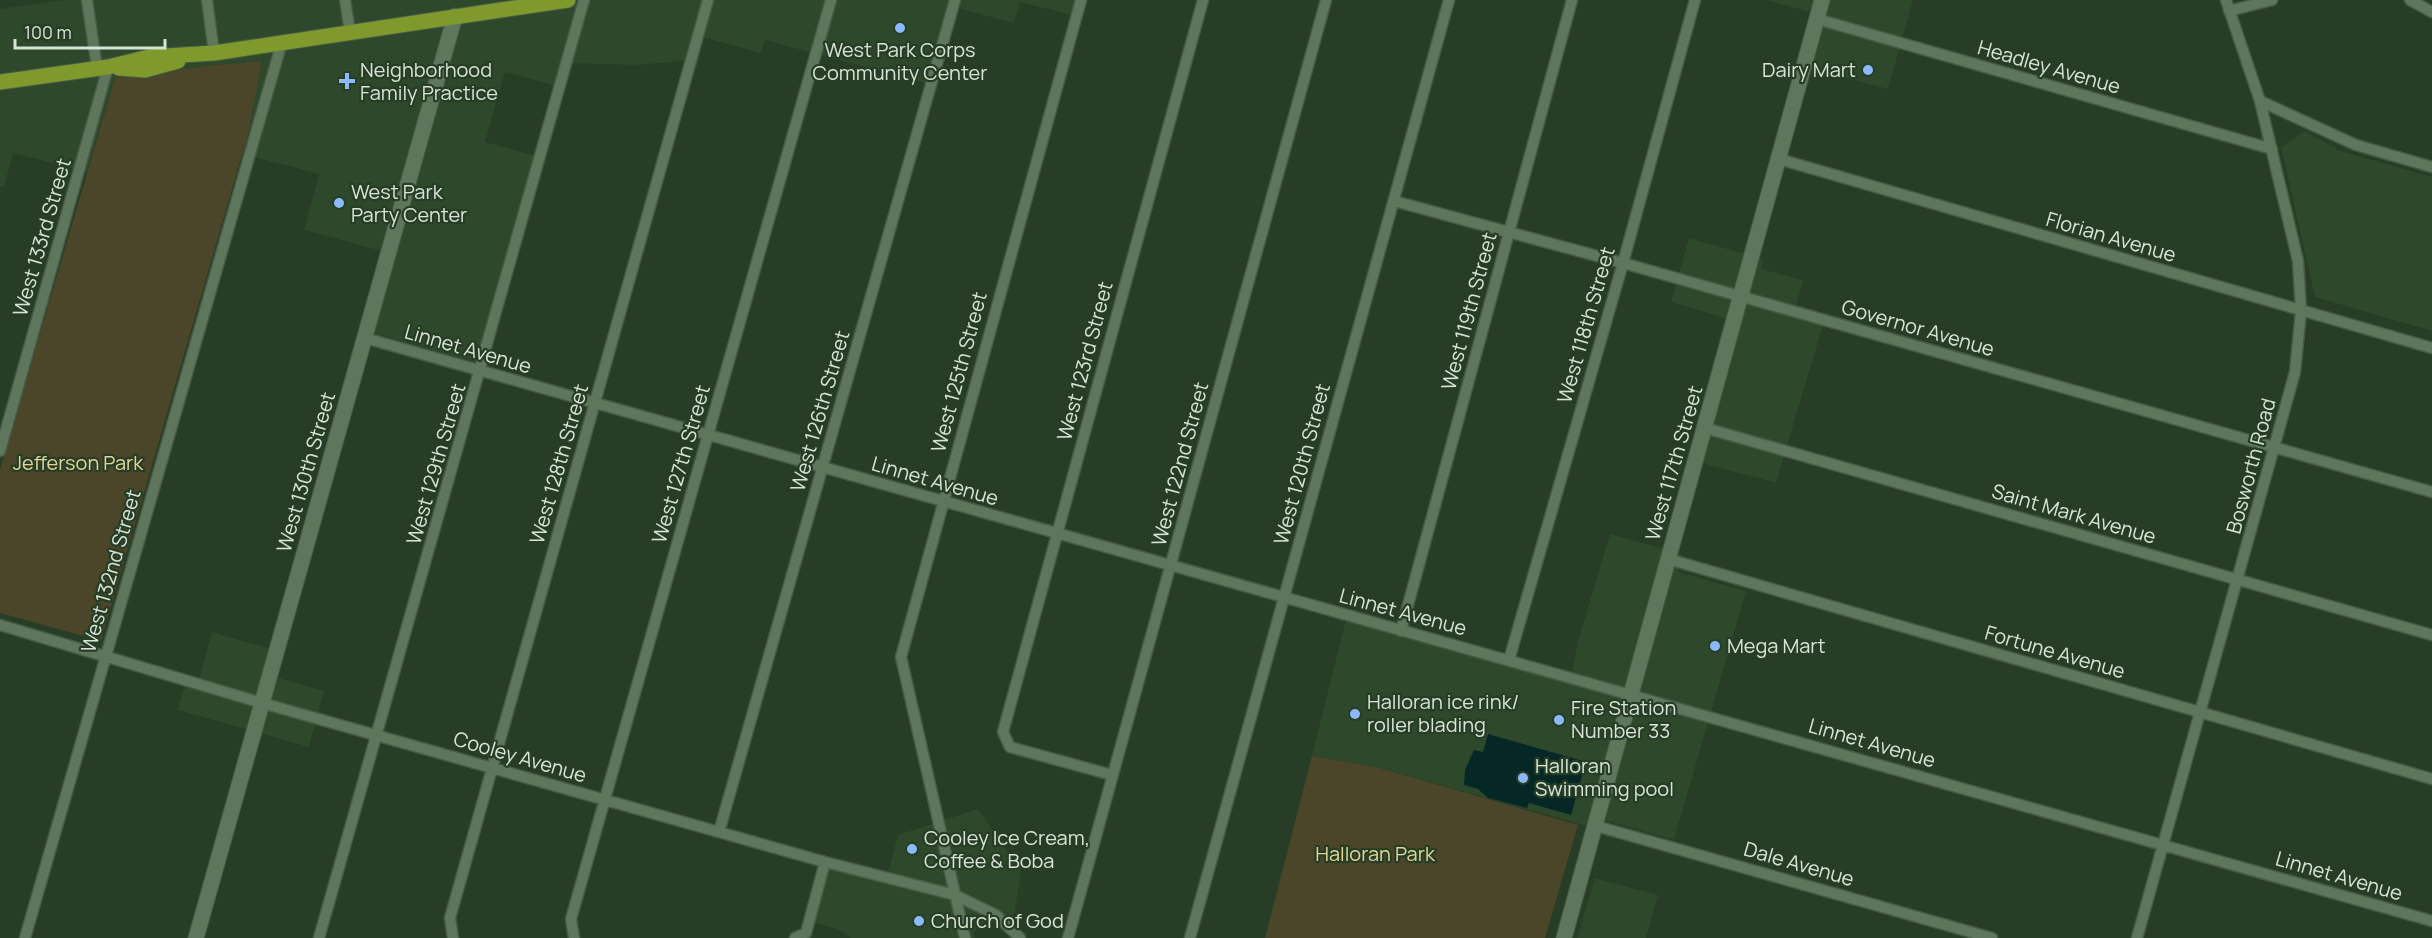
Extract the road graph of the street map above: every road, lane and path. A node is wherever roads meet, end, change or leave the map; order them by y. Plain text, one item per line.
1 (87, 0) edge
2 (207, 0) edge
3 (345, 0) edge
4 (568, 0) edge
5 (584, 0) edge
6 (708, 0) edge
7 (831, 0) edge
8 (955, 0) edge
9 (1081, 0) edge
10 (1203, 0) edge
11 (1326, 0) edge
12 (1449, 0) edge
13 (1572, 0) edge
14 (1695, 0) edge
15 (1822, 0) edge
16 (2272, 0) edge
17 (2410, 0) edge
18 (490, 5) edge
19 (2227, 5) edge
20 (2432, 12) edge
21 (455, 16) junction
22 (1817, 19) junction
23 (350, 32) junction
24 (282, 42) junction
25 (214, 53) junction
26 (103, 67) junction
27 (0, 82) edge
28 (2260, 101) junction
29 (2272, 149) junction
30 (1779, 159) junction
31 (2432, 167) edge
32 (1394, 201) junction
33 (1508, 232) junction
34 (1623, 263) junction
35 (1743, 296) junction
36 (2301, 311) junction
37 (365, 338) junction
38 (2432, 348) edge
39 (481, 371) junction
40 (595, 404) junction
41 (1705, 428) junction
42 (707, 435) junction
43 (2275, 447) junction
44 (0, 451) edge
45 (822, 468) junction
46 (2432, 492) edge
47 (942, 502) junction
48 (1056, 534) junction
49 (1668, 559) junction
50 (1170, 566) junction
51 (2239, 580) junction
52 (1284, 598) junction
53 (0, 625) edge
54 (1401, 631) junction
55 (2432, 635) edge
56 (106, 656) junction
57 (1509, 660) junction
58 (1631, 693) junction
59 (262, 703) junction
60 (2201, 714) junction
61 (377, 734) junction
62 (491, 767) junction
63 (1112, 775) junction
64 (2432, 779) edge
65 (604, 800) junction
66 (1596, 826) junction
67 (719, 832) junction
68 (2163, 845) junction
69 (825, 862) junction
70 (955, 895) junction
71 (2432, 921) edge
72 (25, 938) edge
73 (196, 938) edge
74 (319, 938) edge
75 (453, 938) edge
76 (574, 938) edge
77 (795, 938) edge
78 (965, 938) edge
79 (1020, 938) edge
80 (1068, 938) edge
81 (1190, 938) edge
82 (1564, 938) edge
83 (1992, 938) edge
84 (2137, 938) edge

1 - 26 street, West 133rd Street
2 - 25 street
3 - 23 street
4 - 18 main road
5 - 39 street, West 129th Street
6 - 40 street, West 128th Street
7 - 42 street, West 127th Street
8 - 45 street, West 126th Street
9 - 47 street, West 125th Street
10 - 48 street, West 123rd Street
11 - 50 street, West 122nd Street
12 - 32 street, West 120th Street
13 - 33 street, West 119th Street
14 - 34 street, West 118th Street
15 - 22 main road, West 117th Street
16 - 19 street
17 - 20 street
18 - 21 main road
19 - 28 street, Bosworth Road
21 - 23 main road
21 - 37 main road, West 130th Street
22 - 29 street, Headley Avenue
22 - 30 main road, West 117th Street
23 - 24 main road
24 - 25 main road
24 - 56 street, West 132nd Street
25 - 26 main road
26 - 27 main road
26 - 44 street, West 133rd Street
28 - 29 street, Bosworth Road
28 - 31 street
29 - 36 street, Bosworth Road
30 - 35 main road, West 117th Street
30 - 36 street, Florian Avenue
32 - 33 street, Governor Avenue
32 - 52 street, West 120th Street
33 - 34 street, Governor Avenue
33 - 54 street, West 119th Street
34 - 35 street, Governor Avenue
34 - 57 street, West 118th Street
35 - 41 main road, West 117th Street
35 - 43 street, Governor Avenue
36 - 38 street, Florian Avenue
36 - 43 street, Bosworth Road
37 - 39 street, Linnet Avenue
37 - 59 main road, West 130th Street
39 - 40 street, Linnet Avenue
39 - 61 street, West 129th Street
40 - 42 street, Linnet Avenue
40 - 62 street, West 128th Street
41 - 49 main road, West 117th Street
41 - 51 street, Saint Mark Avenue
42 - 45 street, Linnet Avenue
42 - 65 street, West 127th Street
43 - 46 street, Governor Avenue
43 - 51 street, Bosworth Road
45 - 47 street, Linnet Avenue
45 - 67 street, West 126th Street
47 - 48 street, Linnet Avenue
47 - 70 street, West 125th Street
48 - 50 street, Linnet Avenue
48 - 63 street, West 123rd Street
49 - 58 main road, West 117th Street
49 - 60 street, Fortune Avenue
50 - 52 street, Linnet Avenue
50 - 63 street, West 122nd Street
51 - 55 street, Saint Mark Avenue
51 - 60 street, Bosworth Road
52 - 54 street, Linnet Avenue
52 - 81 street, West 120th Street
53 - 56 street, Cooley Avenue
54 - 57 street, Linnet Avenue
56 - 59 street, Cooley Avenue
56 - 72 street, West 132nd Street
57 - 58 street, Linnet Avenue
58 - 66 main road, West 117th Street
58 - 68 street, Linnet Avenue
59 - 61 street, Cooley Avenue
59 - 73 main road, West 130th Street
60 - 64 street, Fortune Avenue
60 - 68 street, Bosworth Road
61 - 62 street, Cooley Avenue
61 - 74 street, West 129th Street
62 - 65 street, Cooley Avenue
62 - 75 street, West 128th Street
63 - 80 street, West 122nd Street
65 - 67 street, Cooley Avenue
65 - 76 street, West 127th Street
66 - 82 main road, West 117th Street
66 - 83 street, Dale Avenue
67 - 69 street, Cooley Avenue
68 - 71 street, Linnet Avenue
68 - 84 street, Bosworth Road
69 - 70 street, Cooley Avenue
69 - 77 street
70 - 78 street, West 125th Street
70 - 79 street, Cooley Avenue

